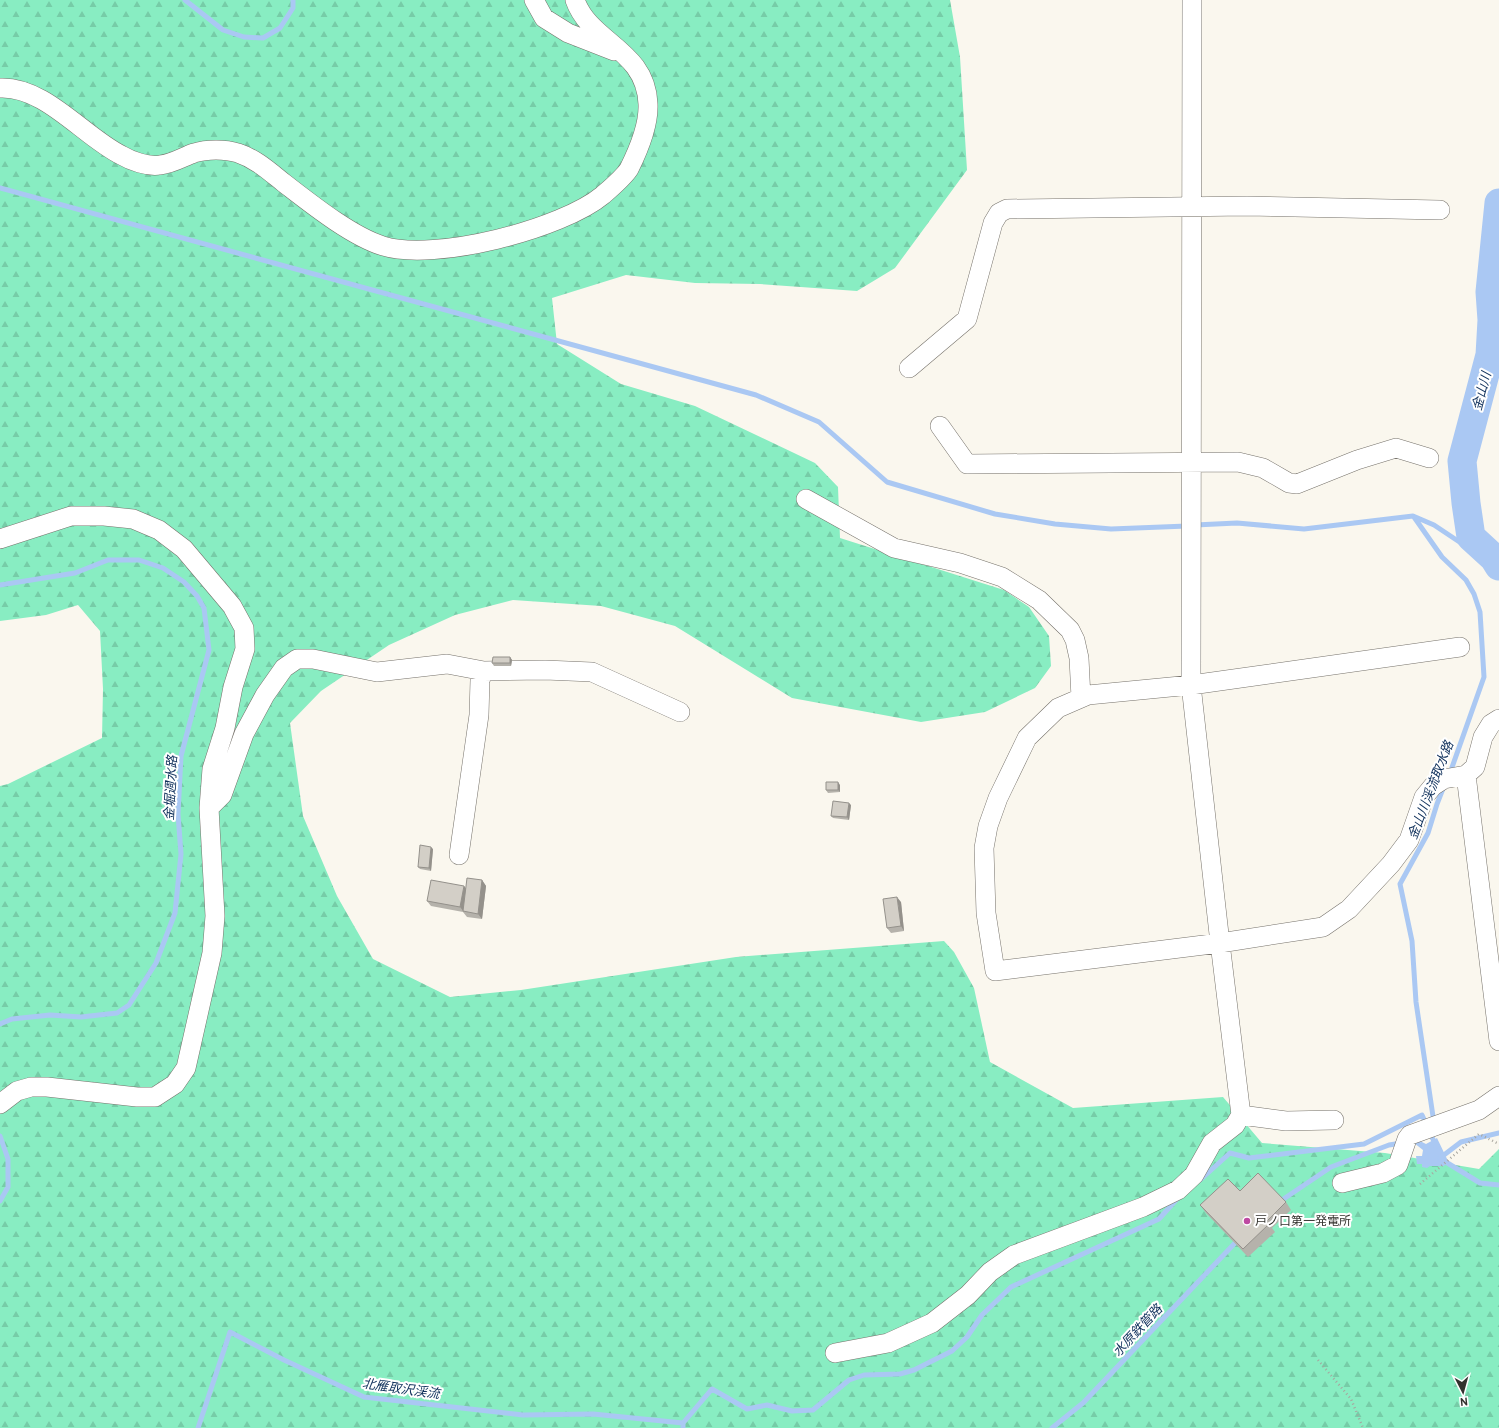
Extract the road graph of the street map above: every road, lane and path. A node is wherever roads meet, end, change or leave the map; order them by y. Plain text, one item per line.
1 (534, 0) edge
2 (575, 0) edge
3 (1192, 0) edge
4 (628, 57) junction
5 (0, 88) edge
6 (1192, 208) junction
7 (1440, 210) dead end
8 (909, 368) dead end
9 (940, 426) dead end
10 (1429, 458) dead end
11 (1191, 463) junction
12 (806, 499) dead end
13 (0, 539) edge
14 (1460, 647) dead end
15 (484, 671) junction
16 (1191, 685) junction
17 (1081, 698) junction
18 (680, 712) dead end
19 (1499, 718) edge
20 (1466, 775) junction
21 (209, 808) junction
22 (459, 855) dead end
23 (1220, 943) junction
24 (1499, 1041) edge
25 (1499, 1096) edge
26 (0, 1104) edge
27 (1241, 1115) junction
28 (1334, 1120) dead end
29 (1499, 1144) edge
30 (1342, 1183) dead end
31 (1420, 1184) dead end
32 (835, 1353) dead end
33 (1318, 1360) dead end
34 (1364, 1428) edge

1 - 4 street
2 - 4 street
3 - 6 street
4 - 5 street
6 - 7 street
6 - 8 street
6 - 11 street
9 - 11 street
10 - 11 street
11 - 16 street
12 - 17 street
13 - 21 street
14 - 16 street
15 - 18 street
15 - 21 street
15 - 22 street
16 - 17 street
16 - 23 street
17 - 23 street
19 - 20 street
20 - 23 street
20 - 24 street
21 - 26 street
23 - 27 street
25 - 30 street
27 - 28 street
27 - 32 street
29 - 31 path
33 - 34 path

